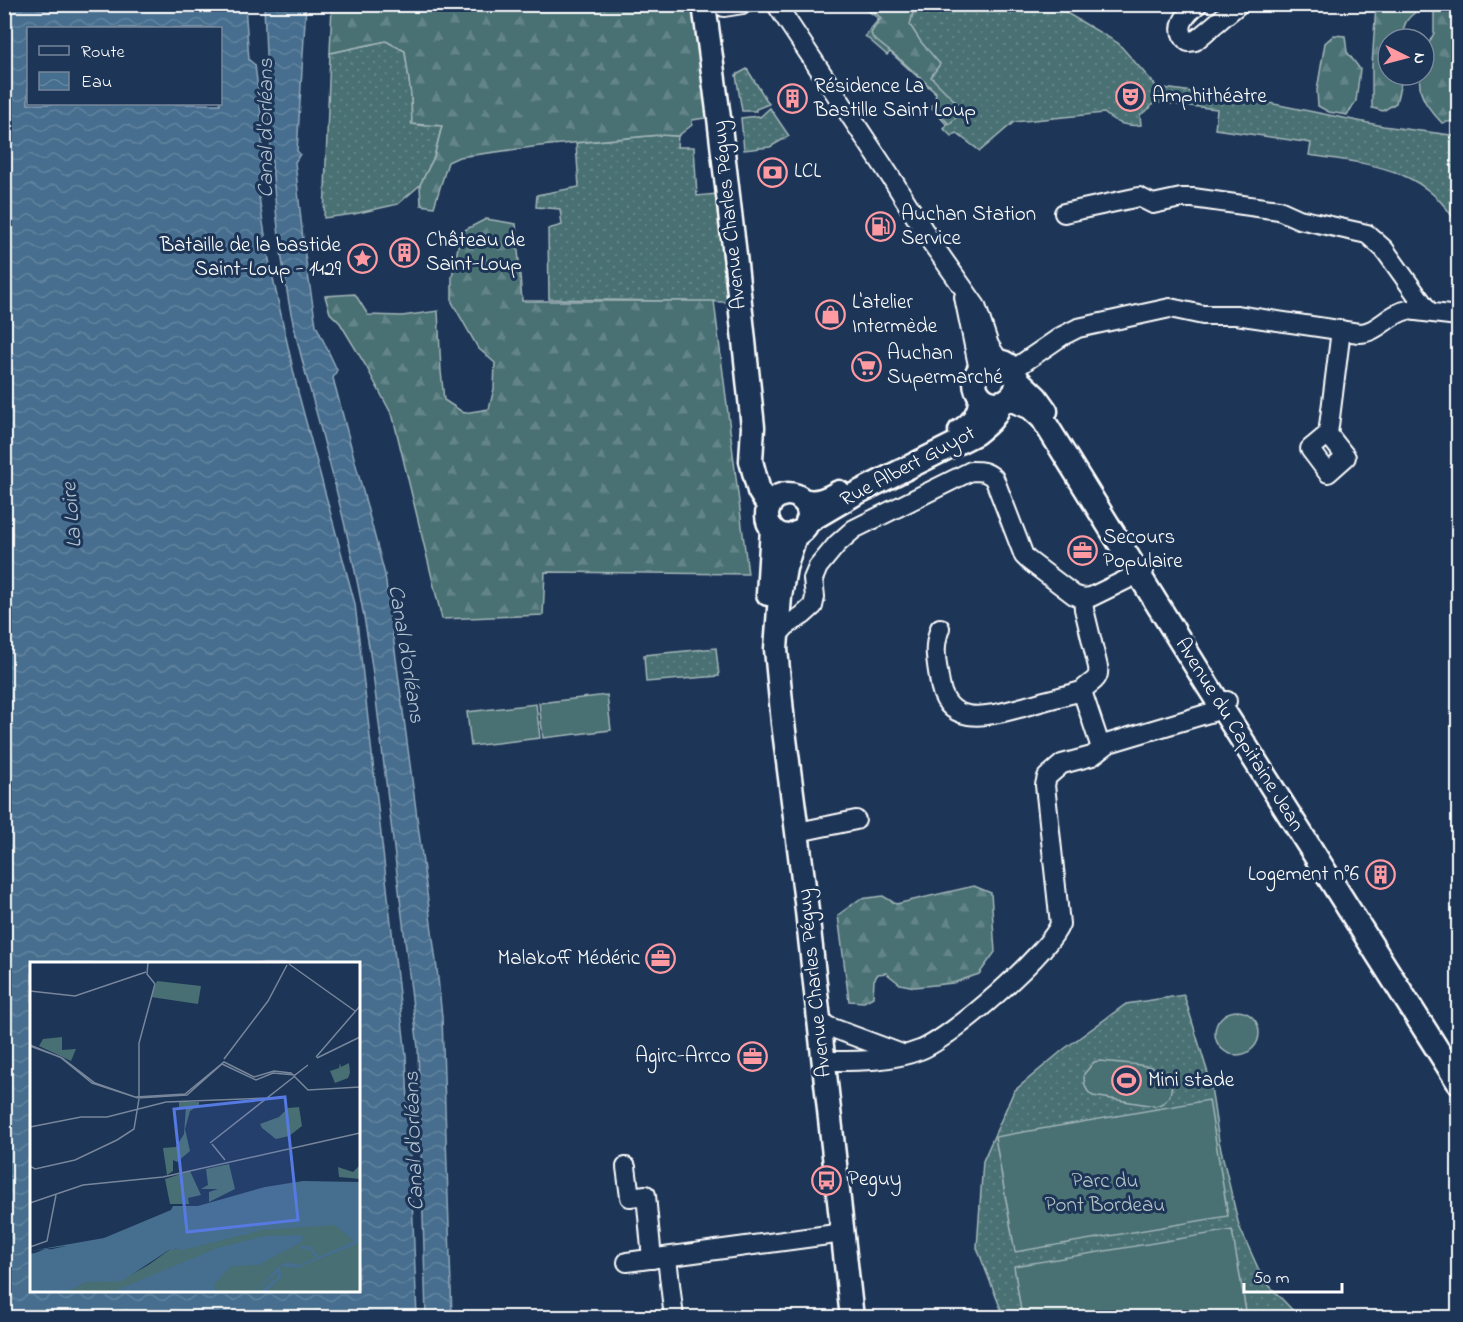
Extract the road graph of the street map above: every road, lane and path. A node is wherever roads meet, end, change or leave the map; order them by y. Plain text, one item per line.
1 (776, 4) edge
2 (1198, 4) edge
3 (1239, 4) edge
4 (724, 6) edge
5 (1064, 213) dead end
6 (1429, 312) junction
7 (1458, 316) edge
8 (1341, 330) junction
9 (1000, 382) junction
10 (1328, 434) dead end
11 (781, 507) junction
12 (802, 528) junction
13 (1141, 573) junction
14 (1083, 598) junction
15 (940, 628) dead end
16 (777, 642) junction
17 (1082, 691) junction
18 (1224, 703) junction
19 (1101, 748) junction
20 (856, 820) dead end
21 (798, 832) junction
22 (819, 1023) junction
23 (902, 1054) junction
24 (823, 1061) junction
25 (1458, 1071) edge
26 (1458, 1082) edge
27 (626, 1167) dead end
28 (843, 1233) junction
29 (660, 1258) junction
30 (627, 1263) dead end
31 (674, 1317) edge
32 (852, 1317) edge

1 - 9 street
2 - 3 street
4 - 11 main road, Avenue Charles Péguy
5 - 6 street
6 - 7 street
6 - 8 street
8 - 9 street
8 - 10 street
9 - 11 main road, Rue Albert Guyot
9 - 12 main road, Rue Albert Guyot
9 - 13 main road, Avenue du Capitaine Jean
11 - 12 main road
11 - 12 main road
11 - 16 main road, Avenue Charles Péguy
12 - 16 main road, Avenue Charles Péguy
13 - 14 street
13 - 18 main road, Avenue du Capitaine Jean
14 - 16 street
14 - 17 street
15 - 17 street
16 - 21 main road, Avenue Charles Péguy
17 - 19 street
18 - 19 street
18 - 25 main road, Avenue du Capitaine Jean
18 - 26 main road, Avenue du Capitaine Jean
19 - 23 street
20 - 21 street
21 - 22 main road, Avenue Charles Péguy
22 - 23 street
22 - 24 main road, Avenue Charles Péguy
23 - 24 street
24 - 28 main road, Avenue Charles Péguy
27 - 29 street
28 - 29 street
28 - 32 main road, Avenue Charles Péguy
29 - 30 street
29 - 31 street

